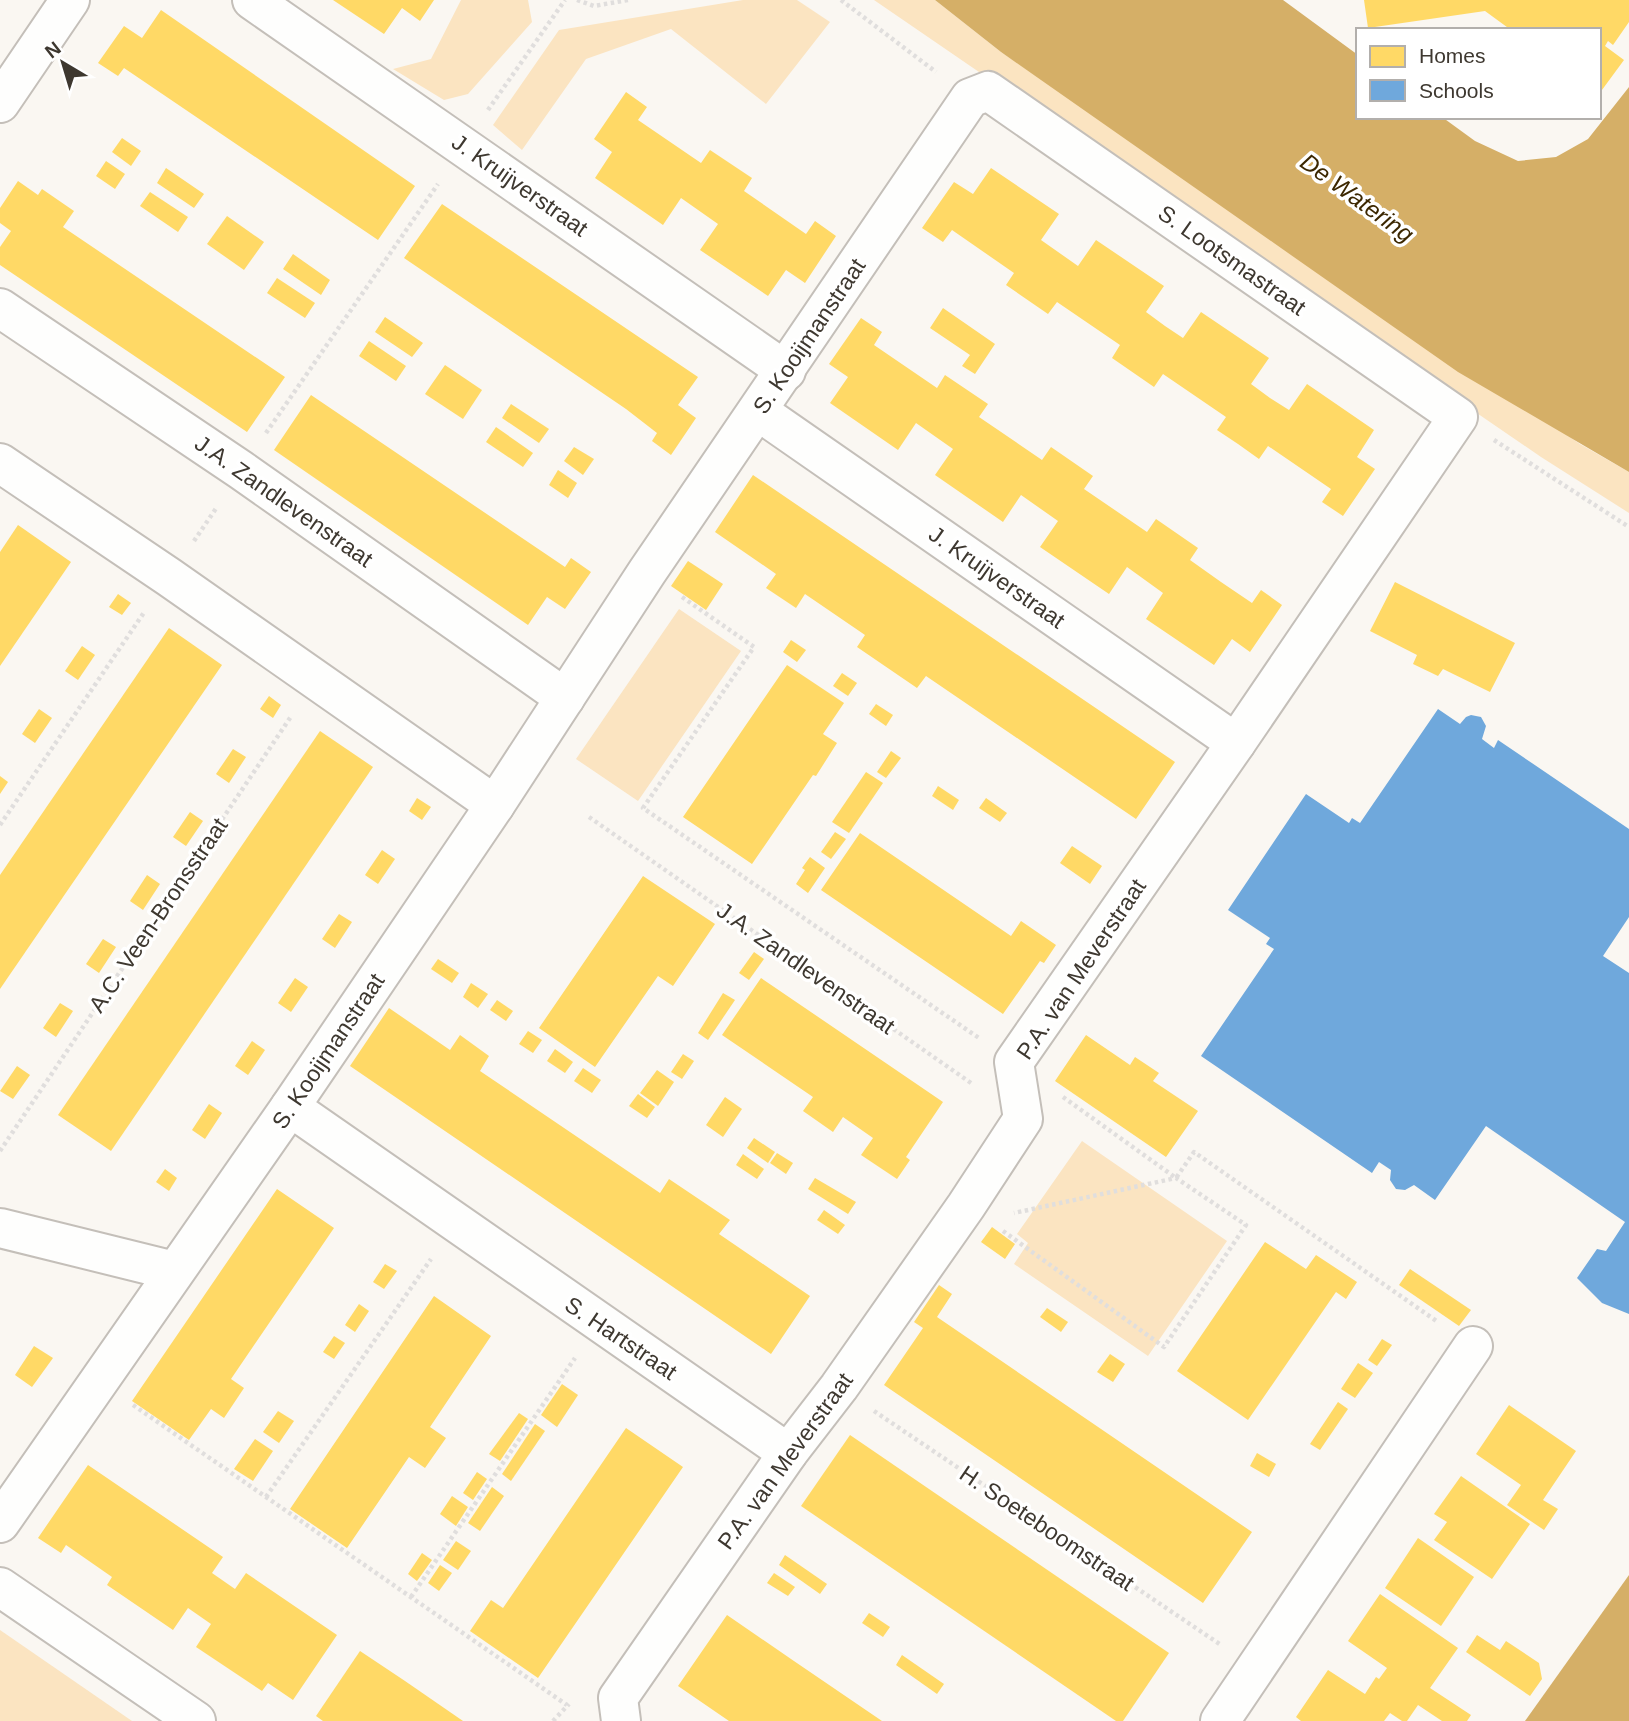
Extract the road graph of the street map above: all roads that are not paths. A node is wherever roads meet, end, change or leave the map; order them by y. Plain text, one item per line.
1 (70, 0) edge
2 (253, 0) edge
3 (970, 98) joint
4 (0, 103) edge
5 (0, 308) edge
6 (786, 371) junction
7 (758, 411) junction
8 (1458, 417) joint
9 (0, 463) edge
10 (565, 698) junction
11 (1236, 743) junction
12 (495, 805) junction
13 (290, 1107) junction
14 (0, 1228) edge
15 (174, 1271) junction
16 (1472, 1346) road end
17 (788, 1453) junction
18 (0, 1523) edge
19 (0, 1587) edge
20 (620, 1710) edge
21 (196, 1721) edge
22 (1220, 1721) edge

1 - 4 street
2 - 6 street, J. Kruijverstraat
3 - 6 street, S. Kooijmanstraat
3 - 8 street, S. Lootsmastraat
5 - 10 street, J.A. Zandlevenstraat
6 - 7 street, S. Kooijmanstraat
7 - 10 street, S. Kooijmanstraat
7 - 11 street, J. Kruijverstraat
8 - 11 street, P.A. van Meverstraat
9 - 12 street
10 - 12 street, S. Kooijmanstraat
11 - 17 street, P.A. van Meverstraat
12 - 13 street, S. Kooijmanstraat
13 - 15 street, S. Kooijmanstraat
13 - 17 street, S. Hartstraat
14 - 15 street
15 - 18 street, S. Kooijmanstraat
16 - 22 street
17 - 20 street, P.A. van Meverstraat
19 - 21 street

